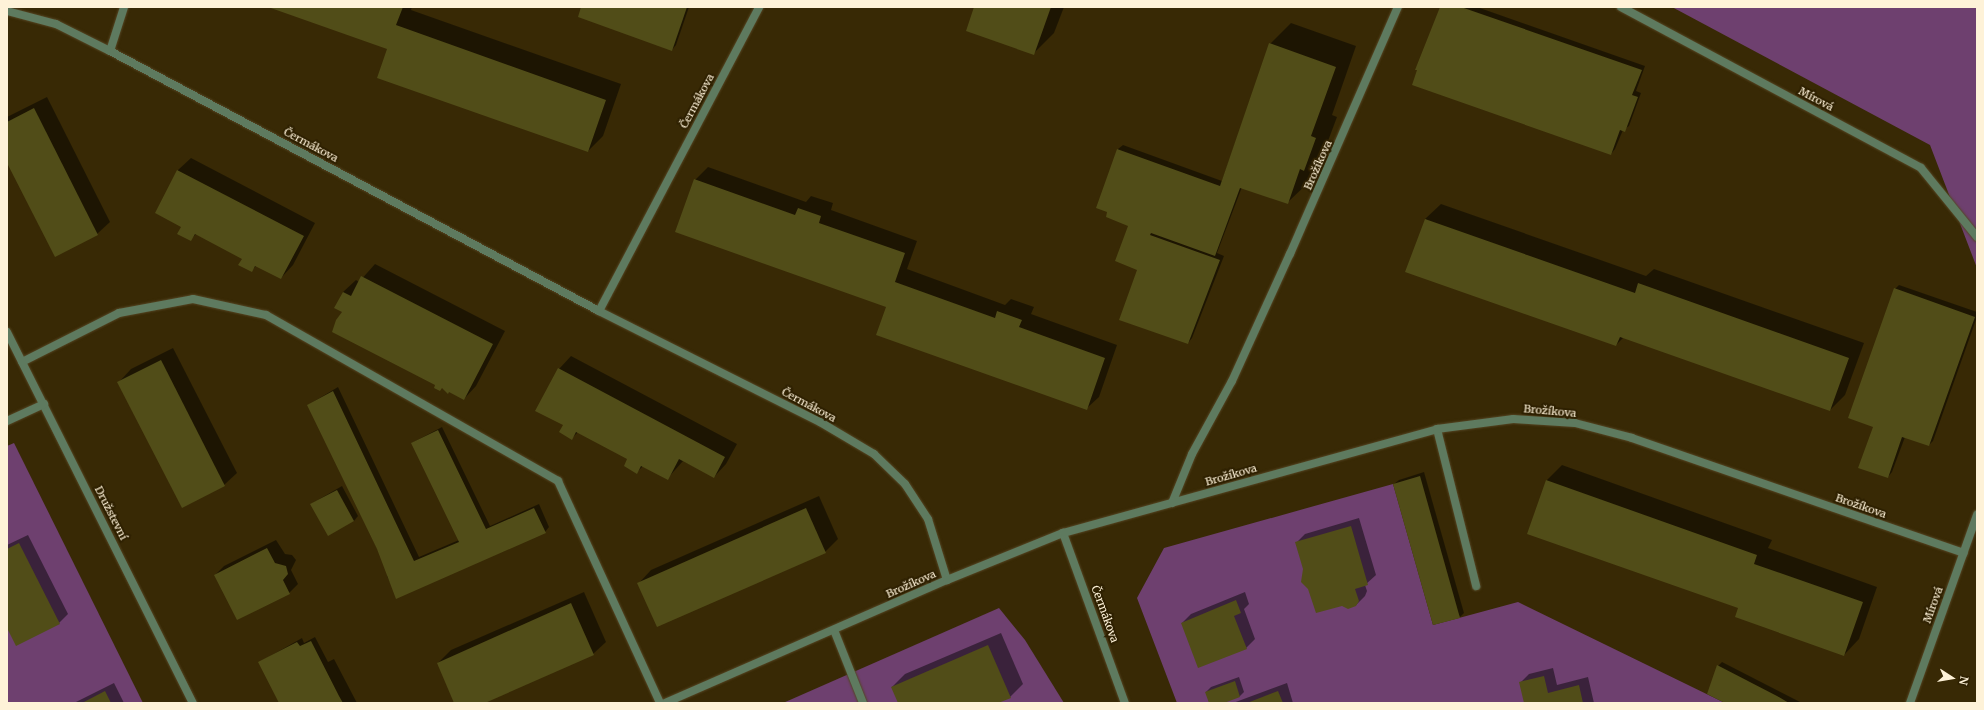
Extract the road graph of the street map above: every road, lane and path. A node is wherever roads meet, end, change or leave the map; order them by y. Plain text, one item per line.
1 (124, 7) edge
2 (759, 7) edge
3 (1398, 7) edge
4 (1621, 7) edge
5 (7, 10) edge
6 (110, 51) junction
7 (1977, 237) edge
8 (600, 311) junction
9 (7, 332) edge
10 (22, 362) junction
11 (44, 404) junction
12 (7, 421) edge
13 (1437, 429) junction
14 (1172, 503) junction
15 (1977, 515) edge
16 (1063, 533) junction
17 (1964, 553) junction
18 (947, 580) junction
19 (1476, 586) dead end
20 (834, 630) junction
21 (193, 703) edge
22 (660, 703) edge
23 (665, 703) edge
24 (863, 703) edge
25 (1125, 703) edge
26 (1910, 703) edge

1 - 6 street
2 - 8 street, Čermákova
3 - 14 street, Brožíkova
4 - 7 street, Mírová
5 - 6 street, Čermákova
6 - 8 street, Čermákova
8 - 18 street, Čermákova
9 - 10 street, Družstevní
10 - 11 street, Družstevní
10 - 22 street
11 - 12 street
11 - 21 street, Družstevní
13 - 14 street, Brožíkova
13 - 17 street, Brožíkova
13 - 19 street
14 - 16 street, Brožíkova
15 - 17 street, Mírová
16 - 18 street, Brožíkova
16 - 25 street, Čermákova
17 - 26 street, Mírová
18 - 20 street, Brožíkova
20 - 23 street, Brožíkova
20 - 24 street

